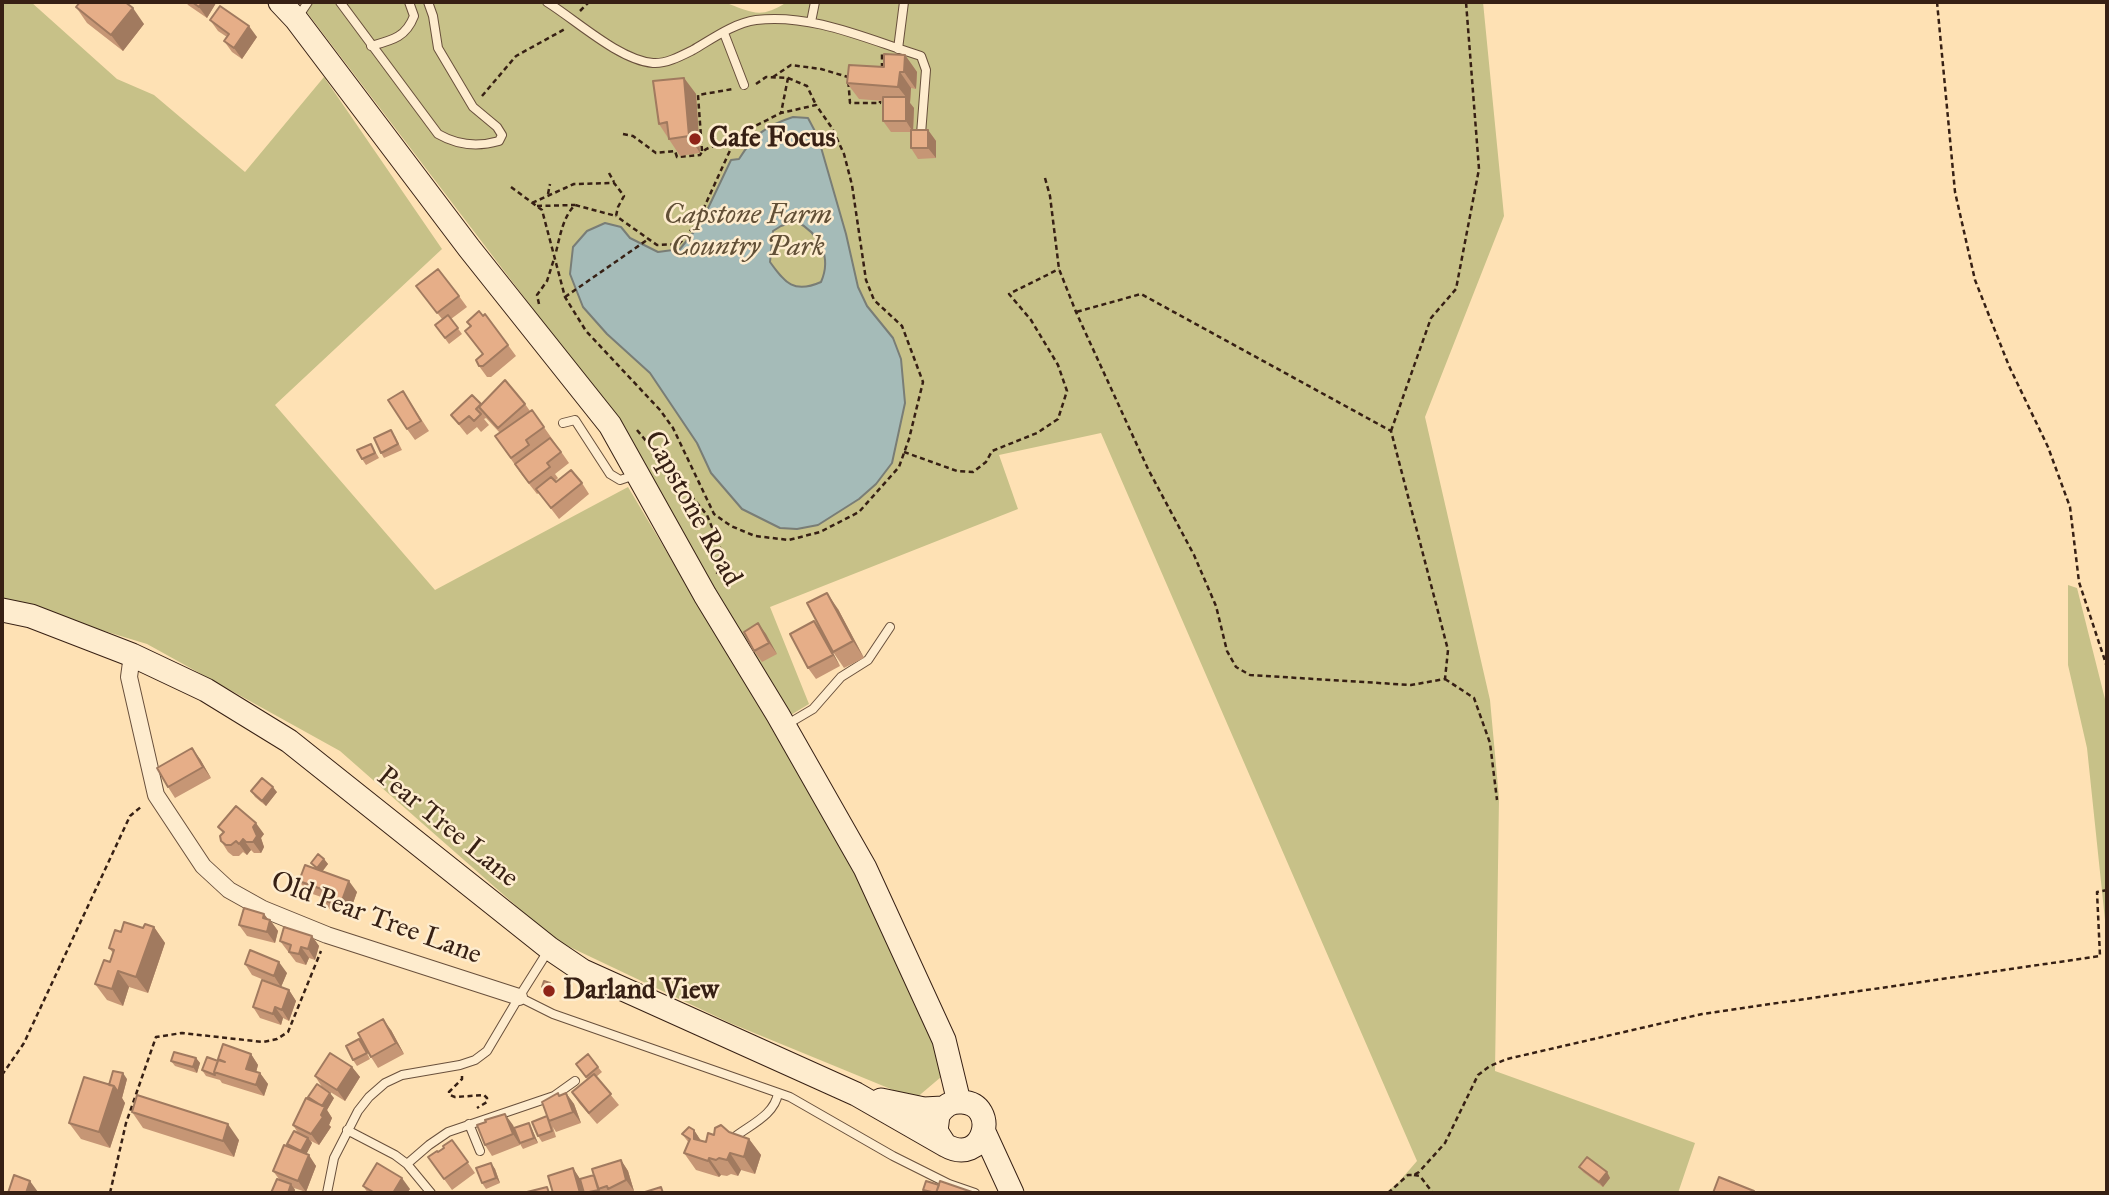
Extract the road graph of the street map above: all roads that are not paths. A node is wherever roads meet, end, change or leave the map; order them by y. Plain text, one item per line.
1 (280, 2) edge
2 (340, 2) edge
3 (409, 2) edge
4 (428, 2) edge
5 (547, 2) edge
6 (815, 2) edge
7 (904, 2) edge
8 (302, 11) edge
9 (811, 22) junction
10 (724, 33) junction
11 (372, 46) junction
12 (898, 49) junction
13 (744, 86) road end
14 (920, 134) edge
15 (563, 424) dead end
16 (638, 474) junction
17 (2, 610) edge
18 (890, 627) dead end
19 (132, 655) junction
20 (784, 726) junction
21 (549, 948) junction
22 (519, 997) junction
23 (575, 1081) dead end
24 (778, 1093) junction
25 (856, 1094) junction
26 (951, 1105) junction
27 (469, 1124) junction
28 (347, 1130) junction
29 (984, 1132) junction
30 (736, 1136) edge
31 (952, 1148) junction
32 (480, 1151) dead end
33 (407, 1164) junction
34 (327, 1193) edge
35 (431, 1193) edge
36 (975, 1193) edge
37 (1011, 1193) edge

1 - 8 street, Capstone Road
2 - 11 lane
3 - 11 lane
4 - 11 lane
5 - 10 lane
6 - 9 lane
7 - 12 lane
8 - 16 street, Capstone Road
9 - 10 lane
9 - 12 lane
10 - 13 lane
12 - 14 lane
15 - 16 lane
16 - 20 street, Capstone Road
17 - 19 street, Pear Tree Lane
18 - 20 lane
19 - 21 street, Pear Tree Lane
19 - 22 street, Old Pear Tree Lane
20 - 26 street, Capstone Road
21 - 22 lane
21 - 25 street, Pear Tree Lane
22 - 24 lane
22 - 28 lane
23 - 27 lane
24 - 30 lane
24 - 36 lane
25 - 26 street, Pear Tree Lane
25 - 31 street, Pear Tree Lane
26 - 29 street
26 - 31 street
27 - 32 lane
27 - 33 lane
28 - 33 lane
28 - 34 lane
29 - 31 street
29 - 37 street
31 - 37 street
33 - 35 lane

